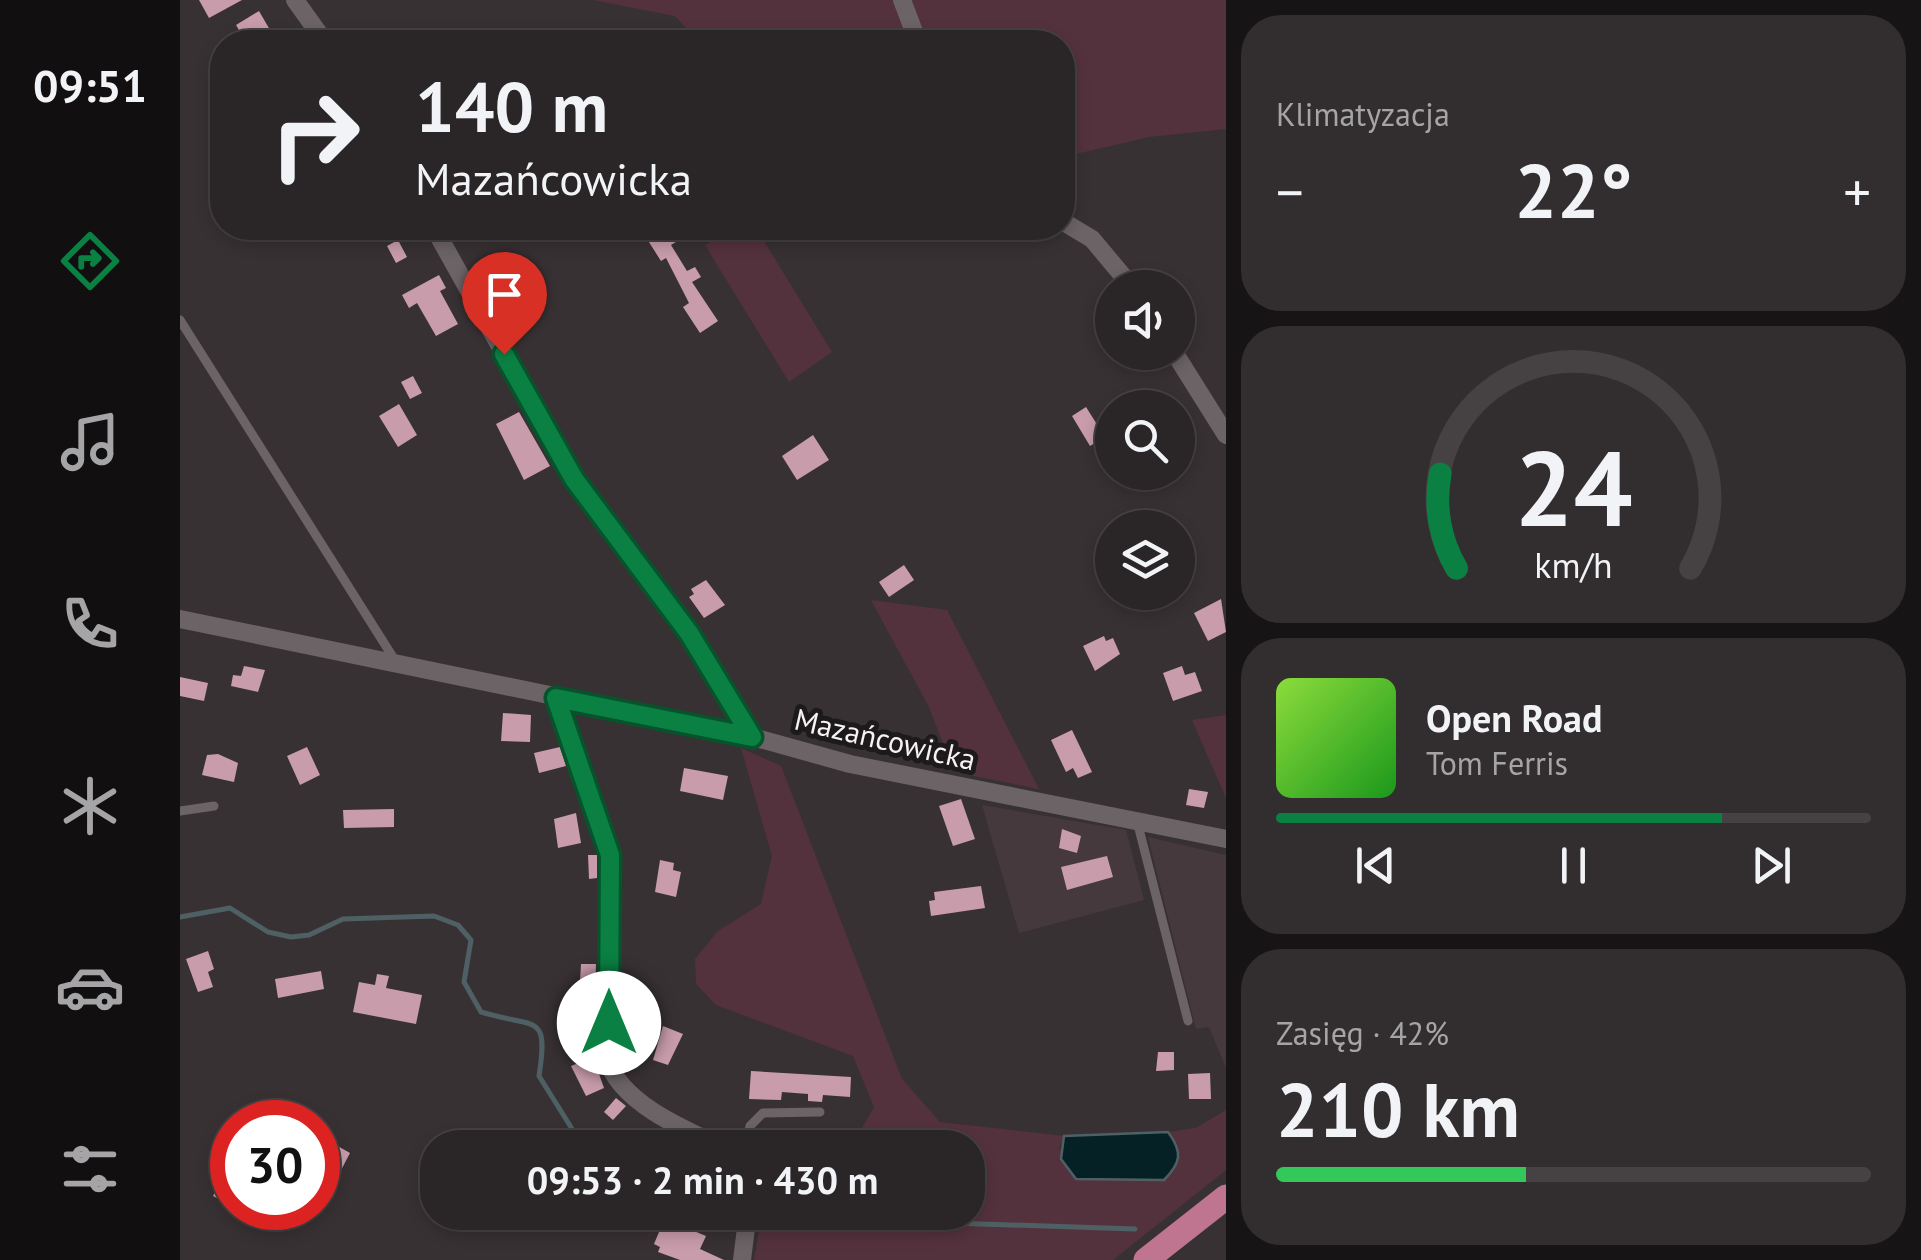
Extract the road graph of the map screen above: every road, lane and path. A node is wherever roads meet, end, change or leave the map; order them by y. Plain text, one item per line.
1 (295, 0) edge
2 (902, 0) edge
3 (316, 30) edge
4 (913, 30) edge
5 (1075, 229) edge
6 (441, 240) edge
7 (1118, 270) edge
8 (180, 320) edge
9 (1185, 370) edge
10 (1226, 435) edge
11 (180, 619) edge
12 (398, 664) junction
13 (556, 698) junction
14 (752, 737) junction
15 (214, 806) dead end
16 (180, 811) edge
17 (1137, 821) junction
18 (1226, 839) edge
19 (1188, 1021) dead end
20 (820, 1112) dead end
21 (691, 1130) edge
22 (749, 1130) edge
23 (1226, 1197) edge
24 (746, 1230) edge
25 (742, 1260) edge
26 (1146, 1260) edge

1 - 3 street
2 - 4 street
5 - 7 street
6 - 14 street
8 - 12 lane
9 - 10 street
11 - 12 street, Mazańcowicka
12 - 13 street, Mazańcowicka
13 - 14 street, Mazańcowicka
13 - 21 street
14 - 17 street, Mazańcowicka
15 - 16 lane
17 - 18 street, Mazańcowicka
17 - 19 lane
20 - 22 lane
23 - 26 main road
24 - 25 street

